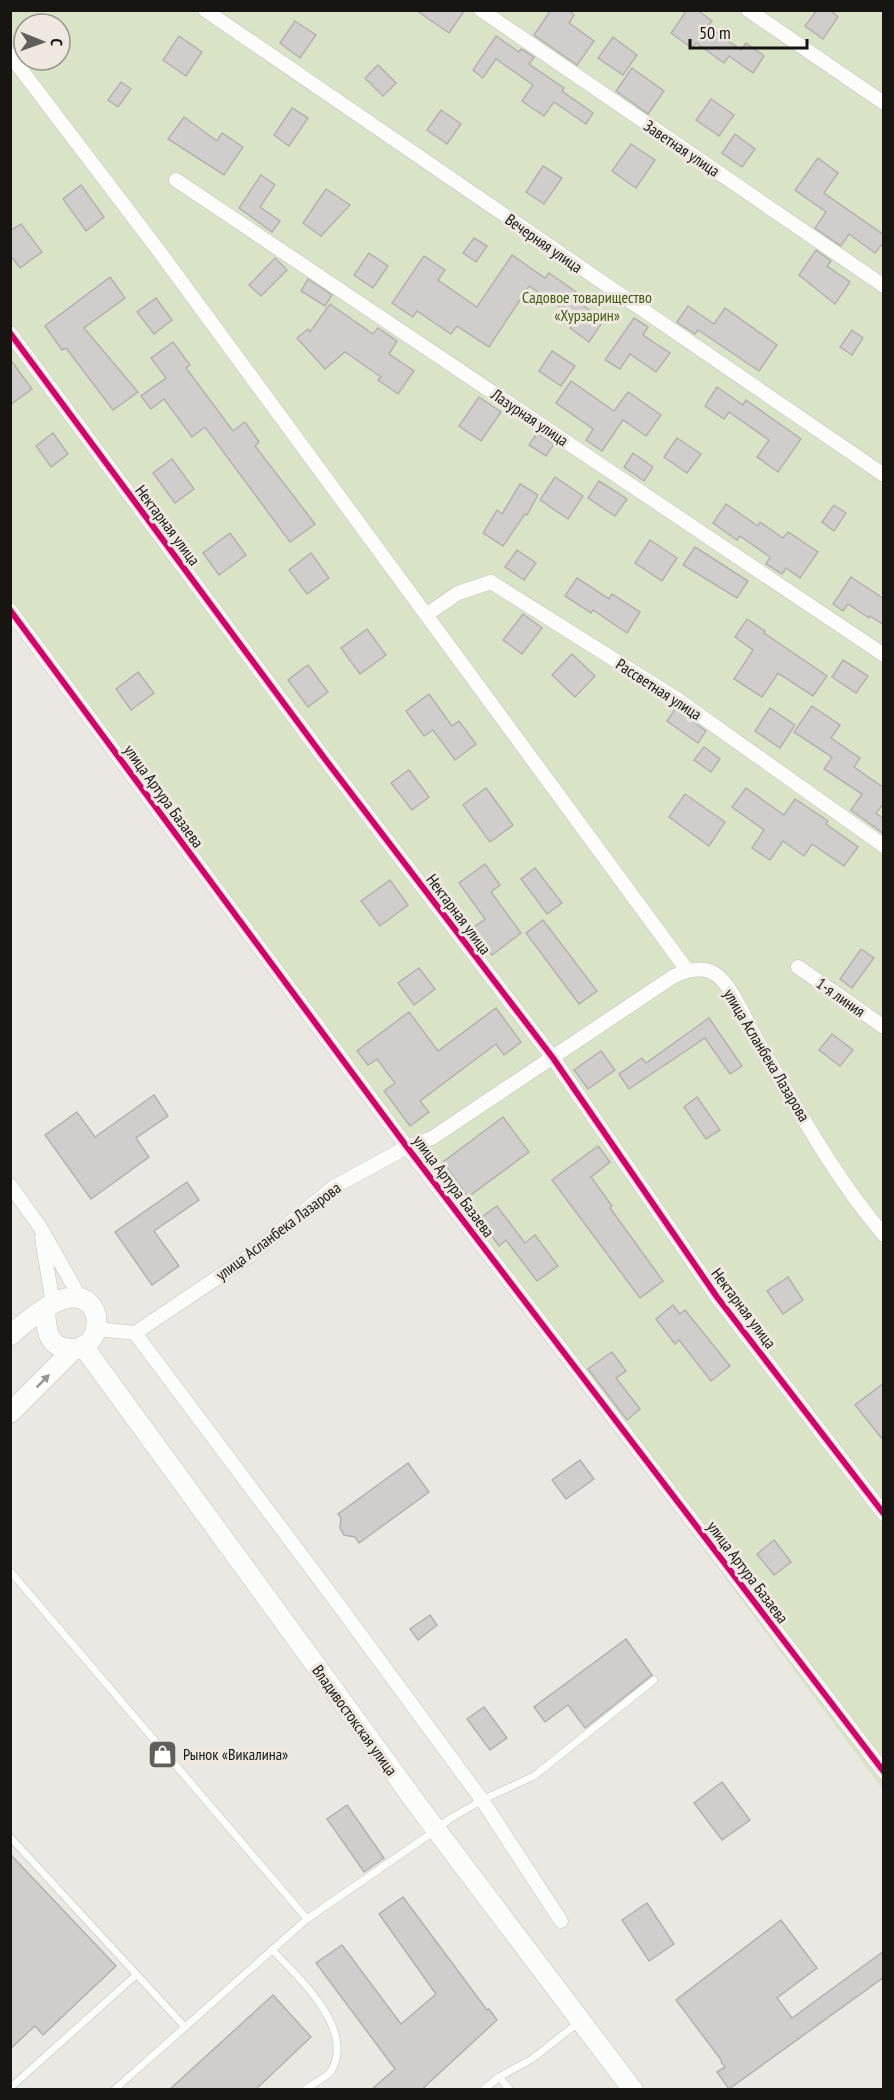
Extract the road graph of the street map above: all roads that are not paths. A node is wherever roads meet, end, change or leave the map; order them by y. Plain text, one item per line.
1 (205, 10) edge
2 (481, 10) edge
3 (748, 10) edge
4 (10, 55) edge
5 (884, 103) edge
6 (176, 180) dead end
7 (884, 286) edge
8 (10, 333) edge
9 (884, 475) edge
10 (10, 610) edge
11 (426, 615) junction
12 (884, 655) edge
13 (884, 846) edge
14 (798, 967) dead end
15 (687, 970) junction
16 (884, 1027) edge
17 (553, 1058) junction
18 (408, 1147) junction
19 (10, 1185) edge
20 (40, 1227) junction
21 (884, 1235) edge
22 (81, 1299) junction
23 (49, 1307) junction
24 (97, 1329) junction
25 (135, 1333) junction
26 (10, 1335) edge
27 (78, 1347) junction
28 (10, 1413) edge
29 (884, 1514) edge
30 (10, 1571) edge
31 (654, 1680) dead end
32 (884, 1772) edge
33 (482, 1800) junction
34 (436, 1830) junction
35 (10, 1837) edge
36 (307, 1919) junction
37 (561, 1921) dead end
38 (272, 1950) junction
39 (136, 1975) junction
40 (581, 2020) junction
41 (185, 2027) junction
42 (499, 2077) junction
43 (10, 2088) edge
44 (114, 2090) edge
45 (305, 2090) edge
46 (483, 2090) edge
47 (510, 2090) edge
48 (633, 2090) edge

1 - 9 street, Вечерняя улица
2 - 7 street, Заветная улица
3 - 5 street
4 - 11 street
6 - 12 street, Лазурная улица
8 - 17 street, Нектарная улица
10 - 18 street, улица Артура Базаева
11 - 13 street, Рассветная улица
11 - 15 street
14 - 16 street, 1-я линия
15 - 17 street, улица Асланбека Лазарова
15 - 21 street, улица Асланбека Лазарова
17 - 18 street, улица Асланбека Лазарова
17 - 29 street, Нектарная улица
18 - 25 street, улица Асланбека Лазарова
18 - 32 street, улица Артура Базаева
19 - 20 street, Владивостокская улица
20 - 22 street, Владивостокская улица
20 - 23 street, Владивостокская улица
22 - 23 main road
22 - 24 main road, Владивостокская улица
23 - 26 main road
23 - 27 main road, Владивостокская улица
24 - 25 street
24 - 27 main road
25 - 33 street
28 -> 27 main road
27 - 34 main road, Владивостокская улица
30 - 36 lane
31 - 33 lane
33 - 34 lane
33 - 37 street
34 - 36 lane
34 - 40 main road, Владивостокская улица
35 - 39 lane
36 - 38 lane
38 - 41 lane
38 - 45 lane
39 - 41 lane
39 - 43 lane
40 - 42 lane
40 - 48 main road, Владивостокская улица
41 - 44 lane
42 - 46 lane
42 - 47 lane

